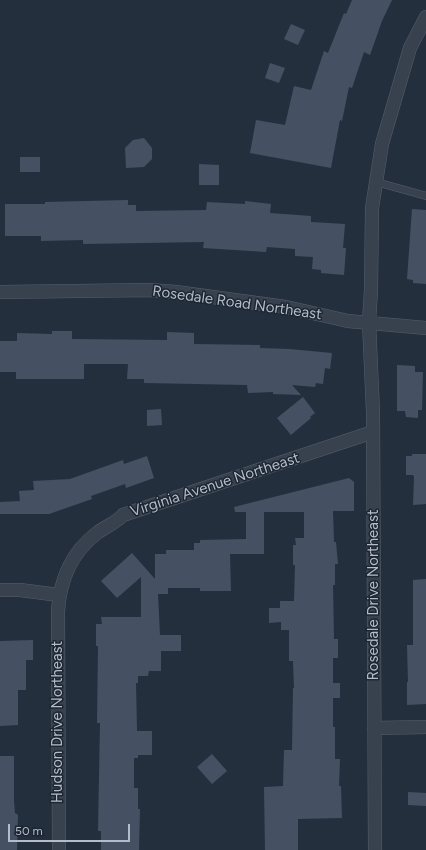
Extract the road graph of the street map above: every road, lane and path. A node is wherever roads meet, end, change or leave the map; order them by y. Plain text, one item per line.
1 (426, 17) edge
2 (376, 182) junction
3 (426, 196) edge
4 (0, 292) edge
5 (369, 322) junction
6 (426, 328) edge
7 (373, 432) junction
8 (0, 590) edge
9 (59, 595) junction
10 (426, 727) edge
11 (374, 728) junction
12 (59, 850) edge
13 (375, 850) edge

1 - 2 street
2 - 3 lane
2 - 5 street
4 - 5 street, Rosedale Road Northeast
5 - 6 street, Rosedale Road Northeast
5 - 7 street, Rosedale Drive Northeast
7 - 9 street, Virginia Avenue Northeast
7 - 11 street, Rosedale Drive Northeast
8 - 9 street
9 - 12 street, Hudson Drive Northeast
10 - 11 street
11 - 13 street, Rosedale Drive Northeast

